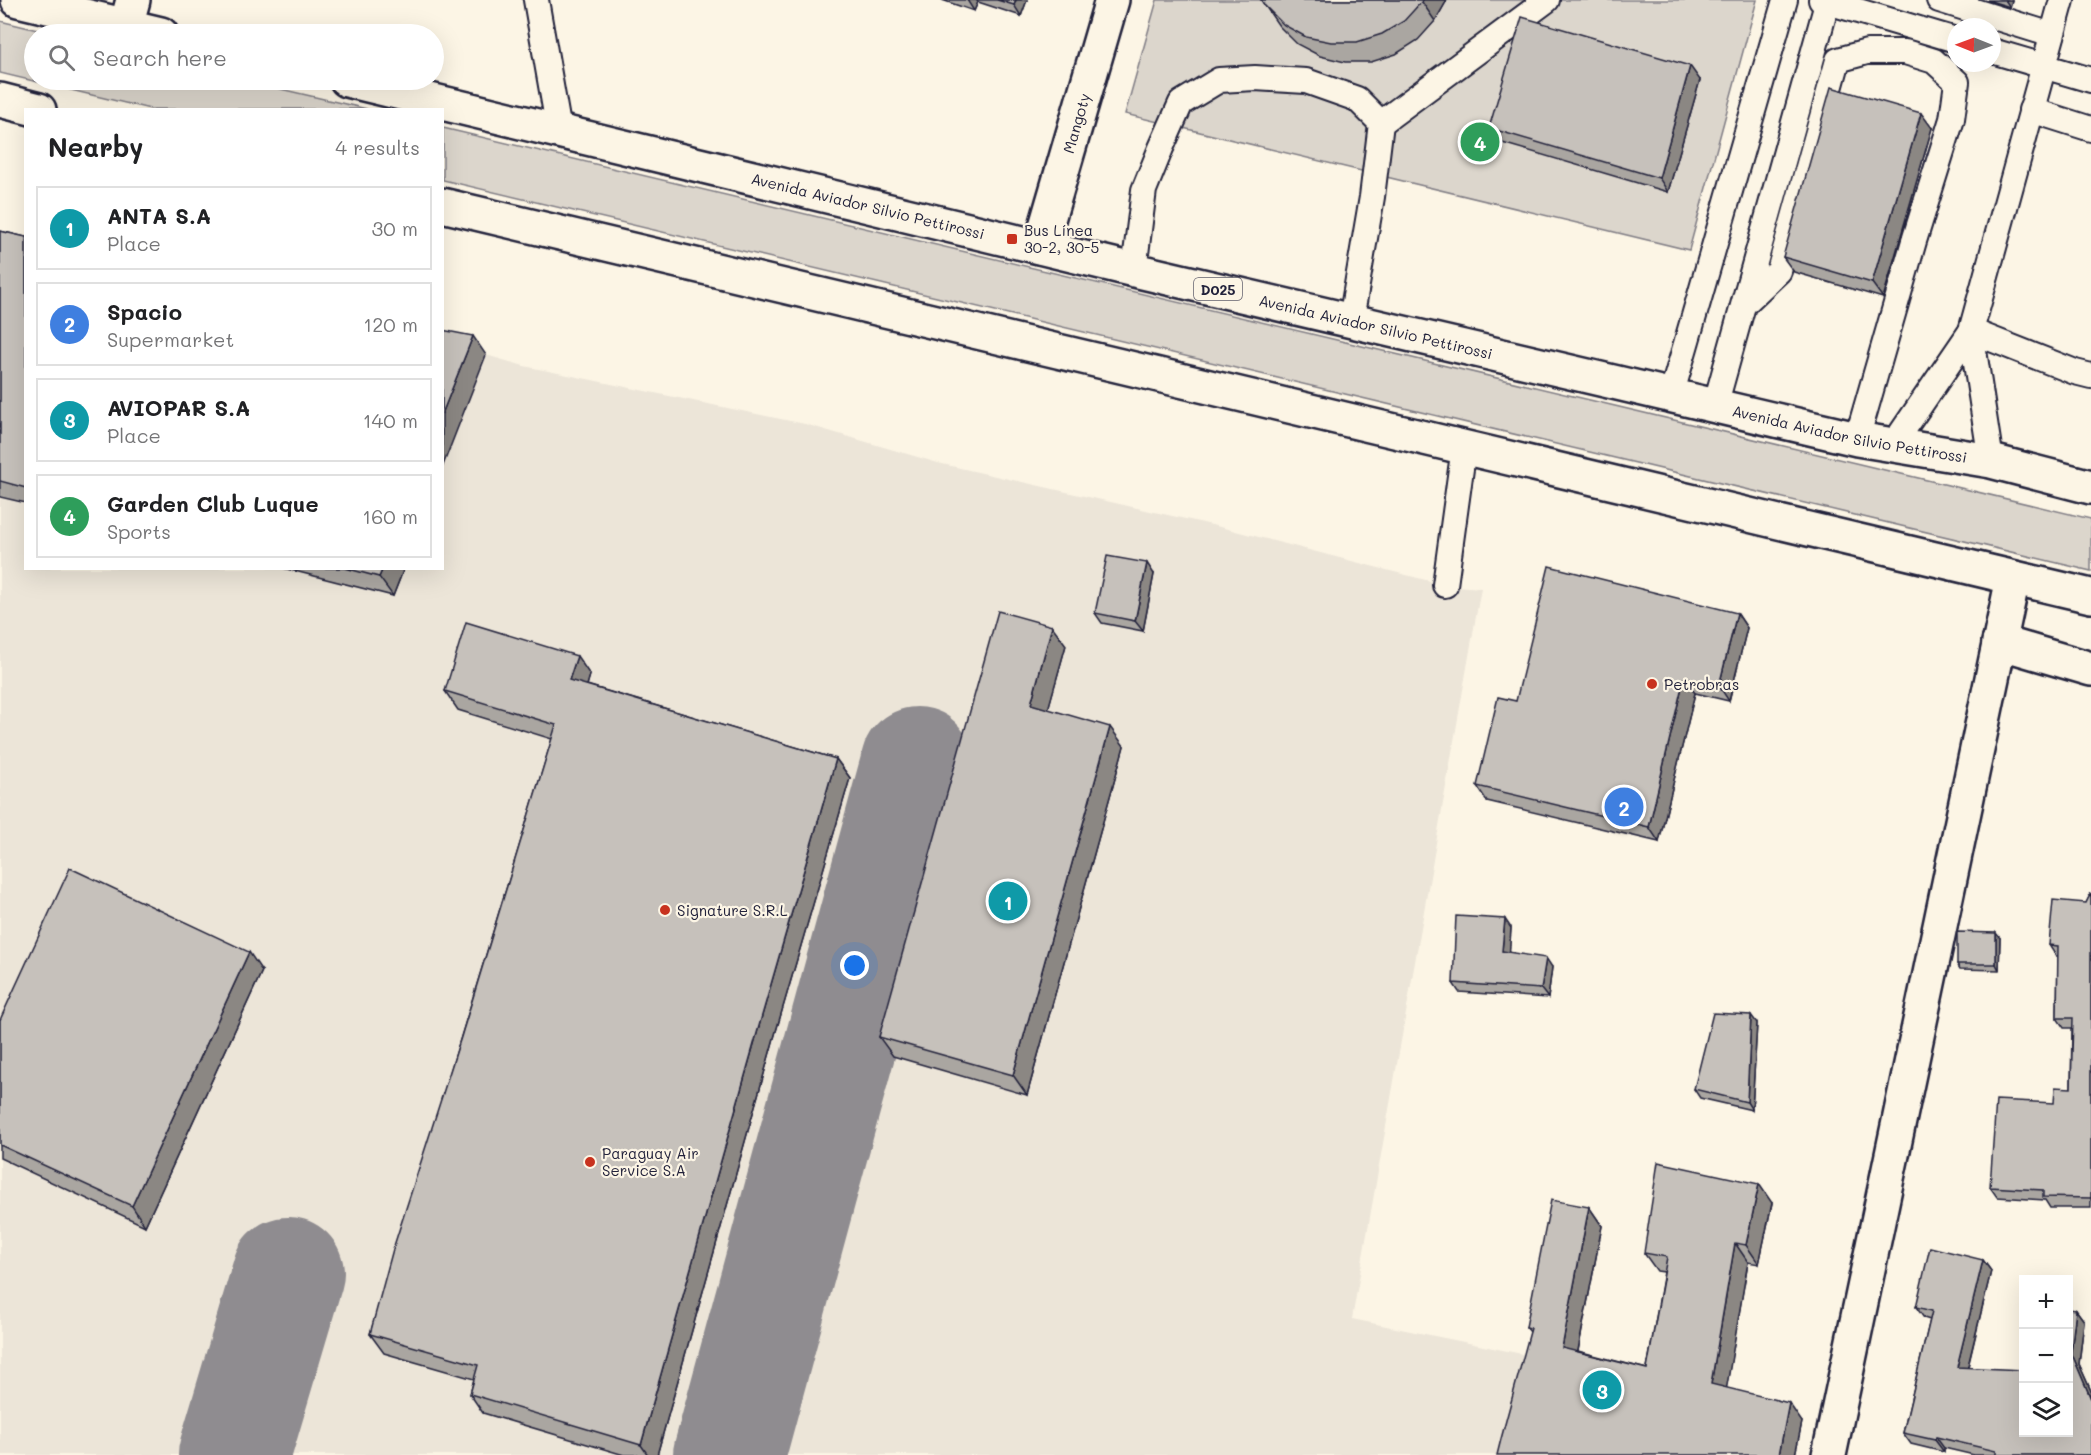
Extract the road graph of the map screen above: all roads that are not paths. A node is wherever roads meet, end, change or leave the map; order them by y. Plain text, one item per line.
1 (18, 0) edge
2 (536, 0) edge
3 (1112, 0) edge
4 (1547, 0) edge
5 (1785, 0) edge
6 (1940, 0) edge
7 (2062, 0) edge
8 (1825, 1) edge
9 (129, 13) edge
10 (146, 24) edge
11 (2052, 35) junction
12 (1947, 37) edge
13 (2001, 54) edge
14 (2043, 66) junction
15 (2091, 81) edge
16 (389, 90) edge
17 (0, 100) edge
18 (31, 108) edge
19 (2031, 110) junction
20 (1382, 123) junction
21 (2091, 129) edge
22 (559, 131) junction
23 (444, 205) edge
24 (1040, 247) junction
25 (1134, 270) junction
26 (1745, 303) junction
27 (1351, 320) junction
28 (1971, 331) junction
29 (2091, 376) edge
30 (1671, 396) junction
31 (1715, 406) junction
32 (1857, 440) junction
33 (1893, 445) junction
34 (1464, 447) junction
35 (1991, 461) junction
36 (2091, 487) edge
37 (2013, 578) junction
38 (1442, 582) dead end
39 (2091, 596) edge
40 (2000, 642) junction
41 (2091, 669) edge
42 (1829, 1455) edge

1 - 9 main road
2 - 22 lane
3 - 24 main road, Mangoty
4 - 20 lane
5 - 30 lane
6 - 11 lane
7 - 11 lane
8 - 12 lane
8 - 26 lane
9 - 10 main road
11 - 14 lane
13 - 14 lane
14 - 15 lane
14 - 19 lane
16 - 22 main road, Avenida Aviador Silvio Pettirossi / D025
17 - 18 main road
19 - 21 lane
19 - 28 lane
20 - 25 lane
20 - 27 lane
22 - 24 main road, Avenida Aviador Silvio Pettirossi / D025
23 - 34 main road
24 - 25 main road, Avenida Aviador Silvio Pettirossi / D025
25 - 27 main road, Avenida Aviador Silvio Pettirossi / D025
26 - 31 lane
26 - 32 lane
27 - 30 main road, Avenida Aviador Silvio Pettirossi / D025
28 - 29 lane
28 - 33 lane
28 - 35 lane
30 - 31 main road, Avenida Aviador Silvio Pettirossi / D025
31 - 32 main road, Avenida Aviador Silvio Pettirossi / D025
32 - 33 main road, Avenida Aviador Silvio Pettirossi / D025
33 - 35 main road, Avenida Aviador Silvio Pettirossi / D025
34 - 37 main road
34 - 38 lane
35 - 36 main road, Avenida Aviador Silvio Pettirossi / D025
37 - 39 main road
37 - 40 main road
40 - 41 main road
40 - 42 main road

